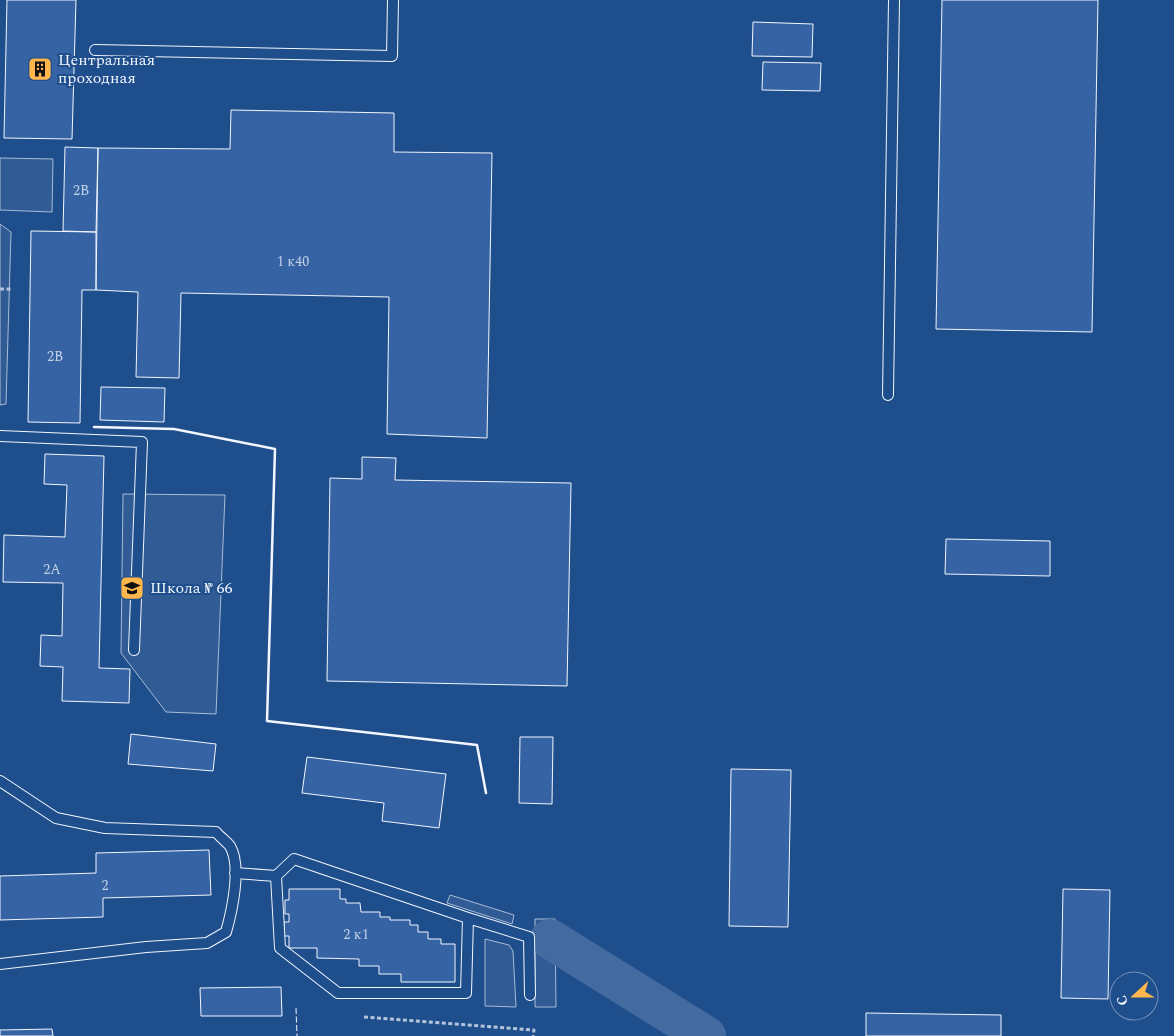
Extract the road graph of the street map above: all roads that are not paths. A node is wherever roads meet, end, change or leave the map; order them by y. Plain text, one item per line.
1 (393, 0) edge
2 (894, 0) edge
3 (95, 50) dead end
4 (888, 395) dead end
5 (0, 436) edge
6 (134, 650) dead end
7 (0, 781) edge
8 (235, 873) junction
9 (276, 876) junction
10 (468, 918) junction
11 (0, 964) edge
12 (530, 995) dead end

1 - 3 lane
2 - 4 lane
5 - 6 lane
7 - 8 lane
8 - 9 lane
8 - 11 lane
9 - 10 lane
9 - 10 lane
10 - 12 lane

